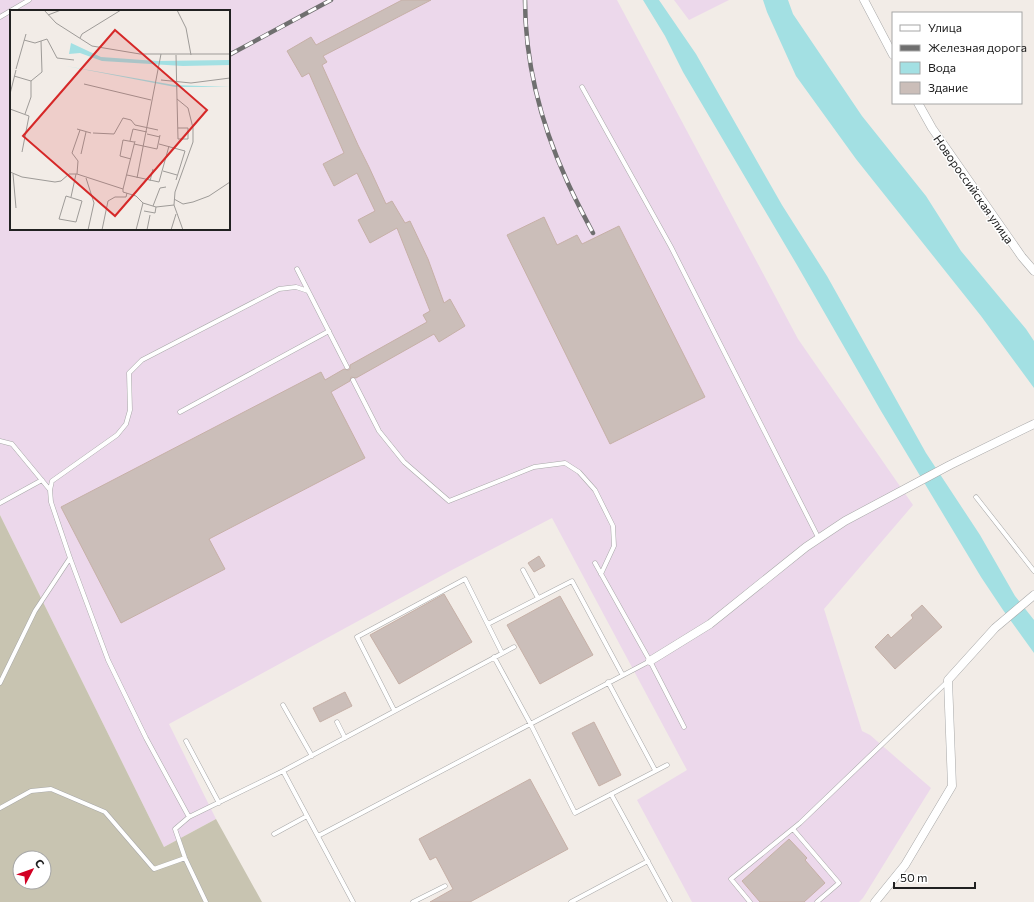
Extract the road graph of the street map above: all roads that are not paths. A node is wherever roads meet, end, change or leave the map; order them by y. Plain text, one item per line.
1 (29, 0) edge
2 (864, 0) edge
3 (12, 10) edge
4 (10, 11) edge
5 (0, 17) edge
6 (892, 53) edge
7 (582, 87) dead end
8 (919, 104) edge
9 (297, 269) dead end
10 (1034, 271) edge
11 (308, 291) junction
12 (329, 331) junction
13 (347, 367) dead end
14 (353, 380) dead end
15 (180, 412) dead end
16 (1034, 424) edge
17 (0, 441) edge
18 (42, 480) junction
19 (50, 490) junction
20 (976, 497) dead end
21 (0, 503) edge
22 (819, 539) junction
23 (70, 558) junction
24 (595, 563) dead end
25 (522, 570) dead end
26 (1034, 571) edge
27 (601, 574) junction
28 (1034, 595) edge
29 (538, 598) junction
30 (488, 624) junction
31 (514, 647) dead end
32 (502, 653) junction
33 (494, 658) junction
34 (650, 661) junction
35 (622, 674) junction
36 (948, 680) junction
37 (608, 682) junction
38 (0, 683) edge
39 (283, 705) dead end
40 (394, 710) junction
41 (337, 722) dead end
42 (530, 723) junction
43 (684, 728) dead end
44 (345, 738) junction
45 (186, 741) dead end
46 (312, 756) junction
47 (666, 765) dead end
48 (656, 770) junction
49 (283, 771) junction
50 (611, 794) junction
51 (219, 803) junction
52 (0, 808) edge
53 (307, 816) junction
54 (188, 817) junction
55 (793, 829) junction
56 (274, 834) dead end
57 (318, 836) junction
58 (185, 858) junction
59 (648, 861) junction
60 (445, 886) dead end
61 (206, 902) edge
62 (353, 902) edge
63 (412, 902) edge
64 (571, 902) edge
65 (670, 902) edge
66 (750, 902) edge
67 (818, 902) edge
68 (875, 902) edge

1 - 3 lane
2 - 6 street
4 - 5 lane
7 - 22 lane
8 - 10 street, Новороссийская улица
9 - 11 lane
11 - 12 lane
11 - 19 lane
12 - 13 lane
12 - 15 lane
14 - 27 lane
16 - 22 street
17 - 18 lane
18 - 19 lane
18 - 21 lane
19 - 23 lane
20 - 26 lane
22 - 34 street
23 - 38 lane
23 - 54 lane
24 - 27 lane
25 - 29 lane
27 - 34 lane
28 - 36 street
29 - 30 lane
29 - 35 lane
30 - 32 lane
30 - 40 lane
31 - 32 lane
32 - 33 lane
33 - 40 lane
33 - 42 lane
34 - 35 lane
34 - 43 lane
35 - 37 lane
36 - 55 lane
36 - 68 street
37 - 42 lane
37 - 48 lane
39 - 46 lane
40 - 44 lane
41 - 44 lane
42 - 50 lane
42 - 57 lane
44 - 46 lane
45 - 51 lane
46 - 49 lane
47 - 48 lane
48 - 50 lane
49 - 51 lane
49 - 53 lane
50 - 59 lane
51 - 54 lane
52 - 58 lane
53 - 56 lane
53 - 57 lane
54 - 58 lane
55 - 66 lane
55 - 67 lane
57 - 62 lane
58 - 61 lane
59 - 64 lane
59 - 65 lane
60 - 63 lane

